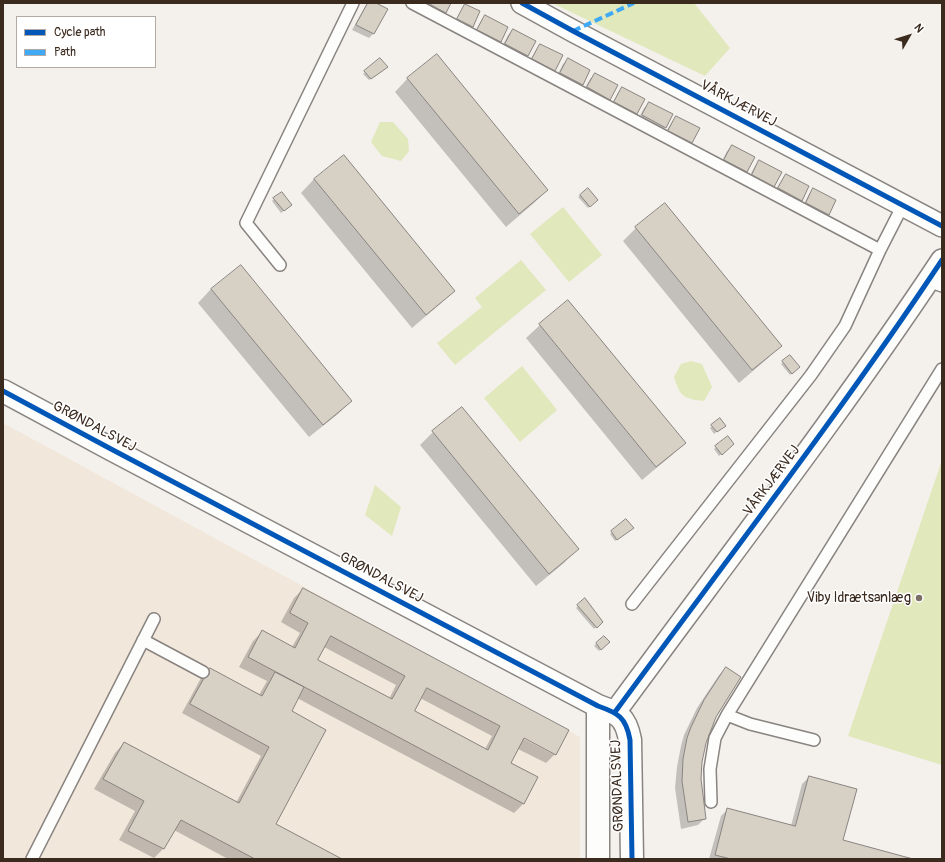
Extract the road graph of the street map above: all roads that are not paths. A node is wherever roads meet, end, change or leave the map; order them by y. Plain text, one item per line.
1 (353, 3) edge
2 (412, 3) edge
3 (522, 3) edge
4 (903, 205) junction
5 (942, 226) edge
6 (880, 250) junction
7 (942, 260) edge
8 (280, 265) dead end
9 (935, 283) edge
10 (942, 369) edge
11 (3, 391) edge
12 (632, 604) dead end
13 (154, 619) dead end
14 (143, 640) junction
15 (203, 672) dead end
16 (606, 709) junction
17 (727, 715) junction
18 (814, 740) dead end
19 (711, 802) dead end
20 (32, 859) edge
21 (598, 859) edge
22 (632, 859) edge

1 - 8 lane
2 - 6 lane
3 - 4 street, VÅRKJÆRVEJ
4 - 5 street, VÅRKJÆRVEJ
4 - 6 lane
6 - 12 lane
7 - 9 street, VÅRKJÆRVEJ
9 - 16 street, VÅRKJÆRVEJ
10 - 17 lane
11 - 16 street, GRØNDALSVEJ
13 - 14 lane
14 - 15 lane
14 - 20 lane
16 - 21 street, GRØNDALSVEJ
16 - 22 street, GRØNDALSVEJ
17 - 18 lane
17 - 19 lane

